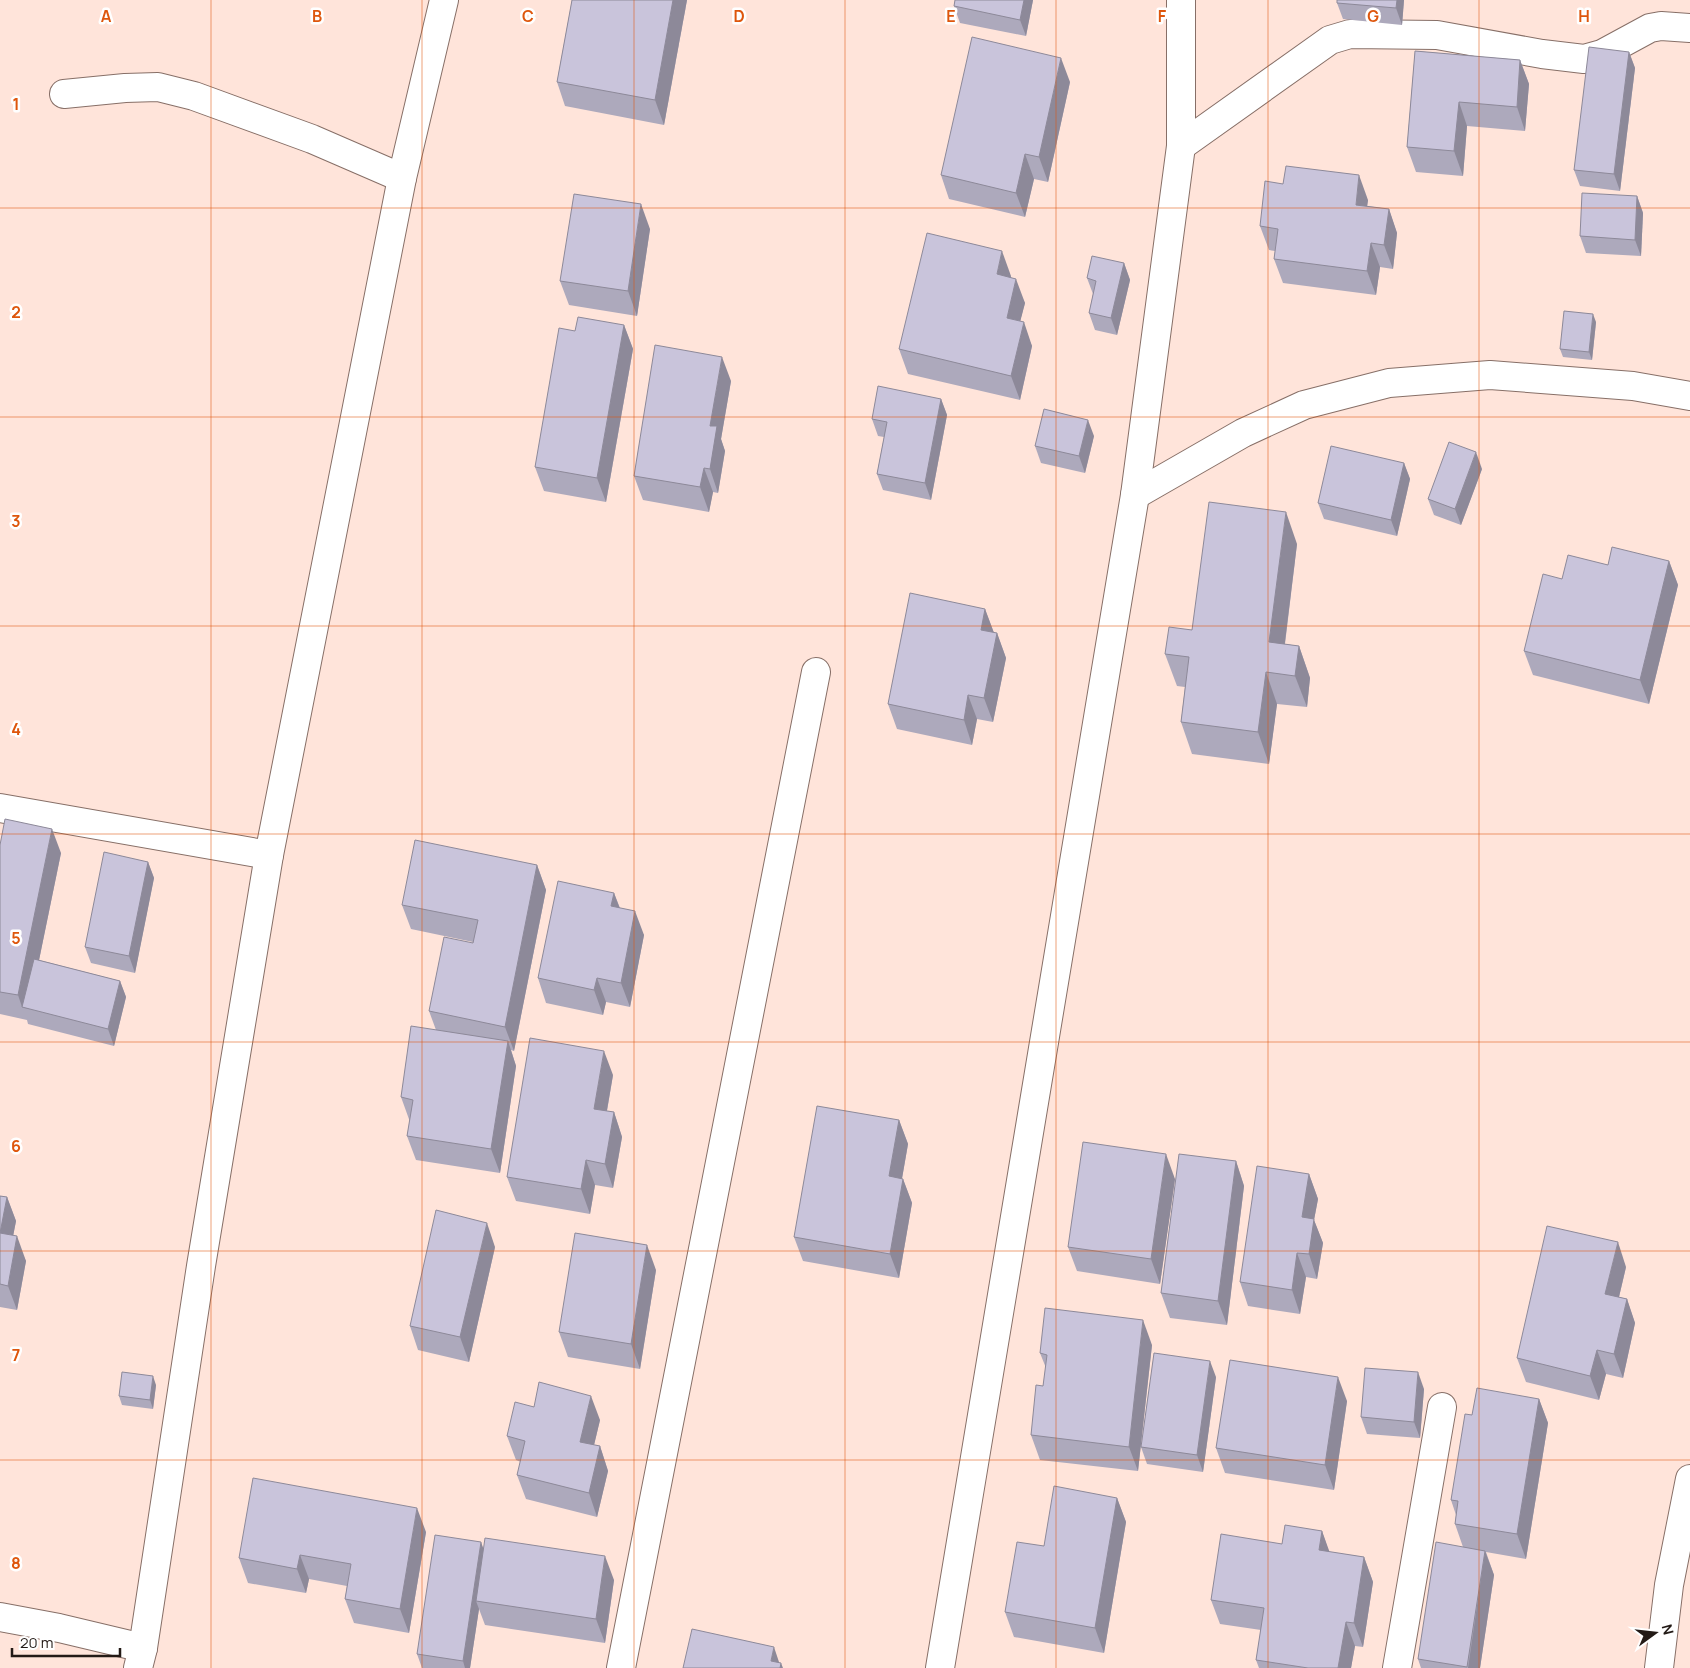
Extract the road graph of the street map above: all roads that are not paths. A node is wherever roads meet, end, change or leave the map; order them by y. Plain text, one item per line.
1 (444, 0) edge
2 (1181, 0) edge
3 (1690, 28) edge
4 (64, 94) dead end
5 (1181, 146) junction
6 (402, 178) junction
7 (1690, 396) edge
8 (1135, 495) junction
9 (816, 672) dead end
10 (0, 808) edge
11 (269, 855) junction
12 (1442, 1407) dead end
13 (1690, 1479) edge
14 (1680, 1588) edge
15 (0, 1617) edge
16 (140, 1658) edge
17 (621, 1668) edge
18 (940, 1668) edge
19 (1397, 1668) edge
20 (1659, 1668) edge

1 - 6 street
2 - 5 street
3 - 5 street
4 - 6 street
5 - 8 street
6 - 11 street
7 - 8 street
8 - 18 street
9 - 17 street
10 - 11 street
11 - 16 street
12 - 19 street
13 - 14 street
14 - 20 street
15 - 16 street

